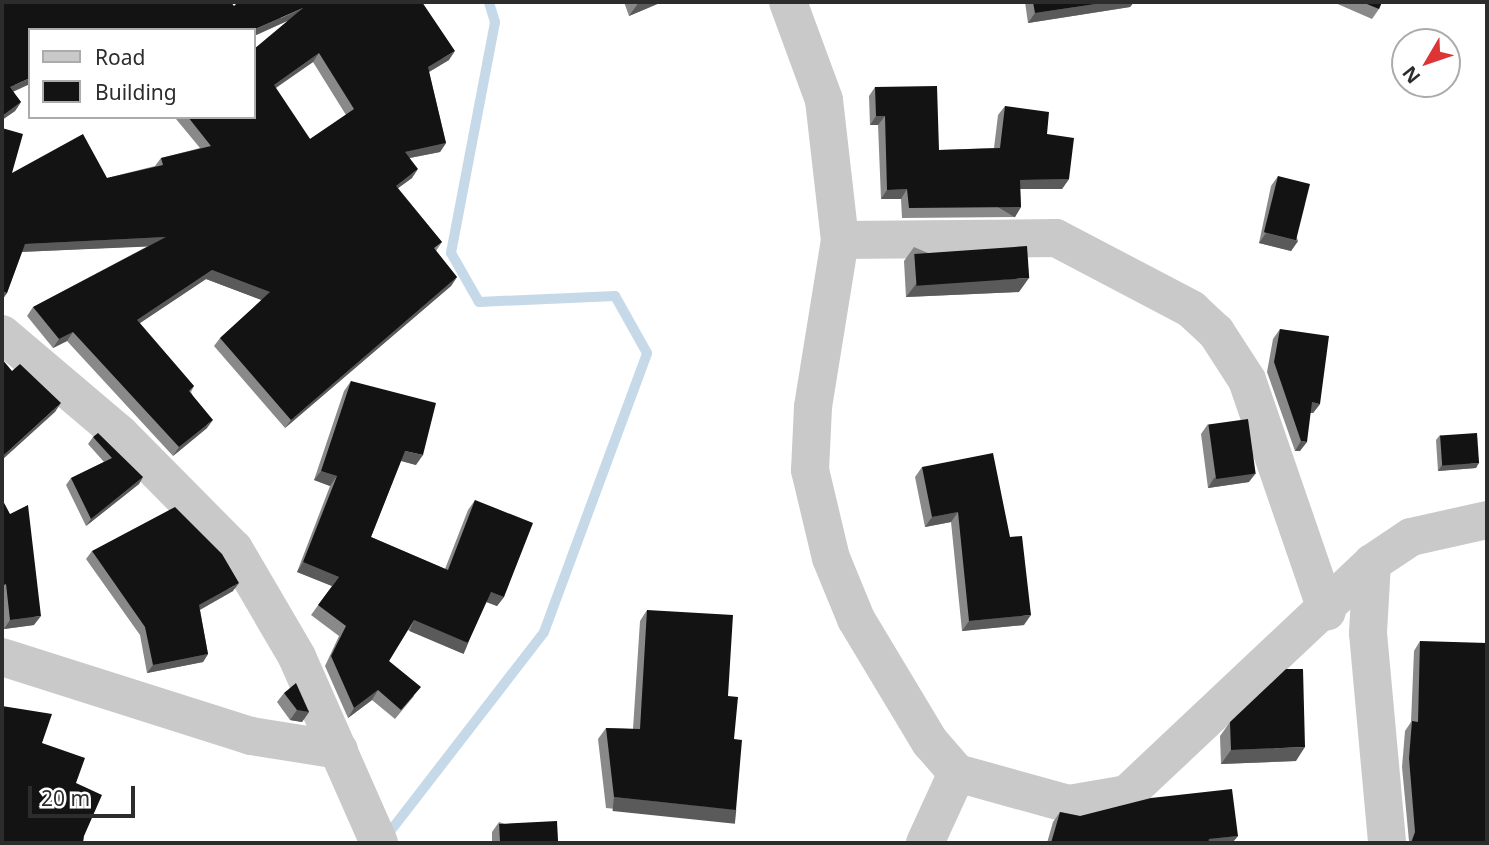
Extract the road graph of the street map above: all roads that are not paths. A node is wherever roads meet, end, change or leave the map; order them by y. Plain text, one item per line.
1 (788, 2) edge
2 (840, 240) junction
3 (2, 334) edge
4 (1487, 520) edge
5 (1372, 563) junction
6 (1327, 612) junction
7 (2, 657) edge
8 (339, 751) junction
9 (957, 773) junction
10 (379, 843) edge
11 (925, 843) edge
12 (1387, 843) edge

1 - 2 street
2 - 6 street
2 - 9 street
3 - 8 street
4 - 5 street
5 - 6 street
5 - 12 street
6 - 9 street
7 - 8 street
8 - 10 street
9 - 11 street

